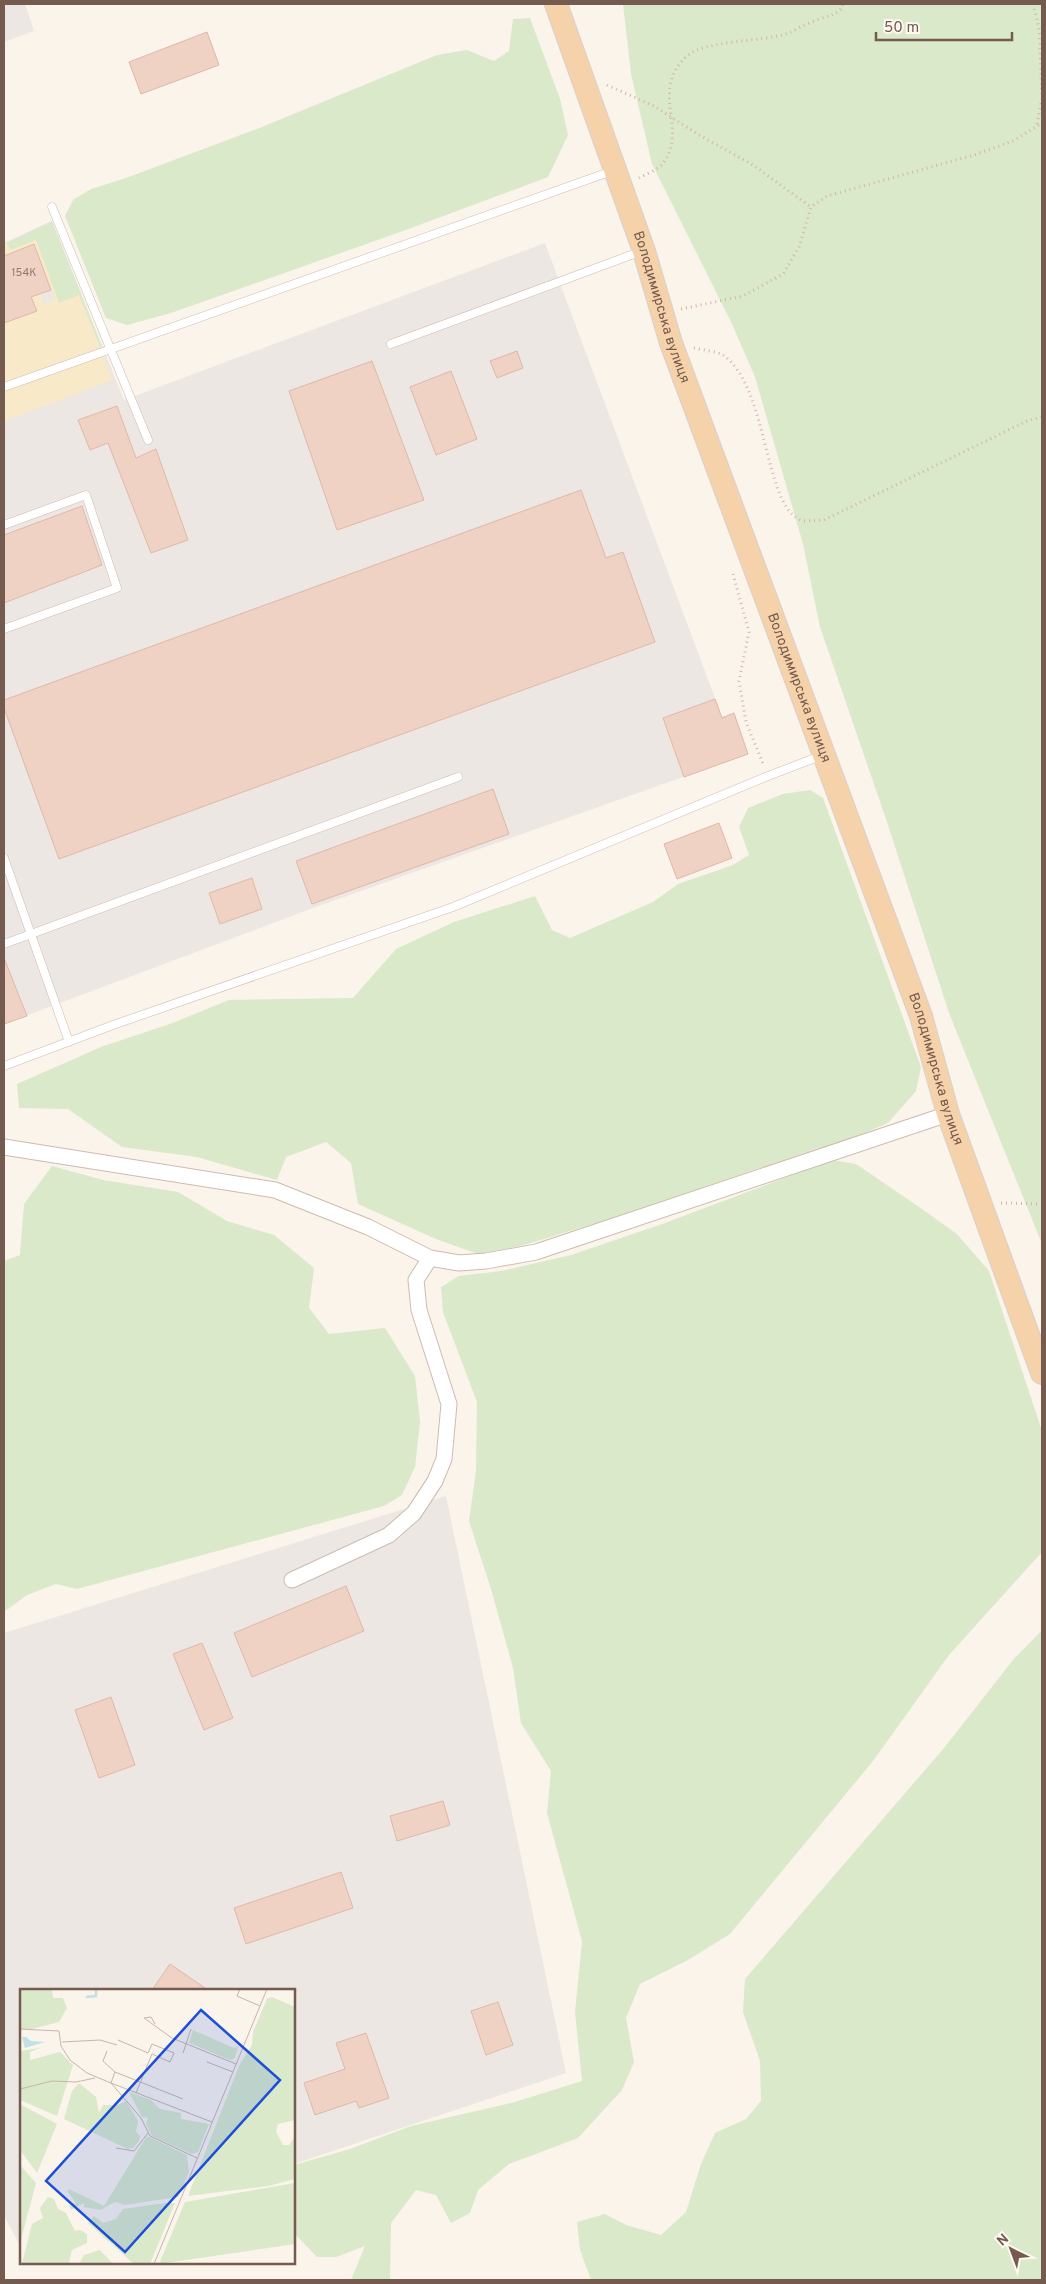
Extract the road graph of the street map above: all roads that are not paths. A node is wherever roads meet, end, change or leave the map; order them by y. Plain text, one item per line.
1 (556, 4) edge
2 (616, 176) junction
3 (52, 207) dead end
4 (644, 251) junction
5 (391, 344) dead end
6 (110, 348) junction
7 (4, 387) edge
8 (148, 440) dead end
9 (4, 525) edge
10 (4, 629) edge
11 (825, 754) junction
12 (458, 777) dead end
13 (4, 858) edge
14 (30, 935) junction
15 (4, 944) edge
16 (69, 1042) junction
17 (4, 1066) edge
18 (948, 1114) junction
19 (4, 1147) edge
20 (430, 1258) junction
21 (1042, 1373) edge
22 (292, 1580) dead end

1 - 2 main road, Володимирська вулиця
2 - 4 main road, Володимирська вулиця
2 - 6 lane
3 - 6 lane
4 - 5 lane
4 - 11 main road, Володимирська вулиця
6 - 7 lane
6 - 8 lane
9 - 10 lane
11 - 16 lane
11 - 18 main road, Володимирська вулиця
12 - 14 lane
13 - 14 lane
14 - 15 lane
14 - 16 lane
16 - 17 lane
18 - 20 street
18 - 21 main road, Володимирська вулиця
19 - 20 street
20 - 22 street

